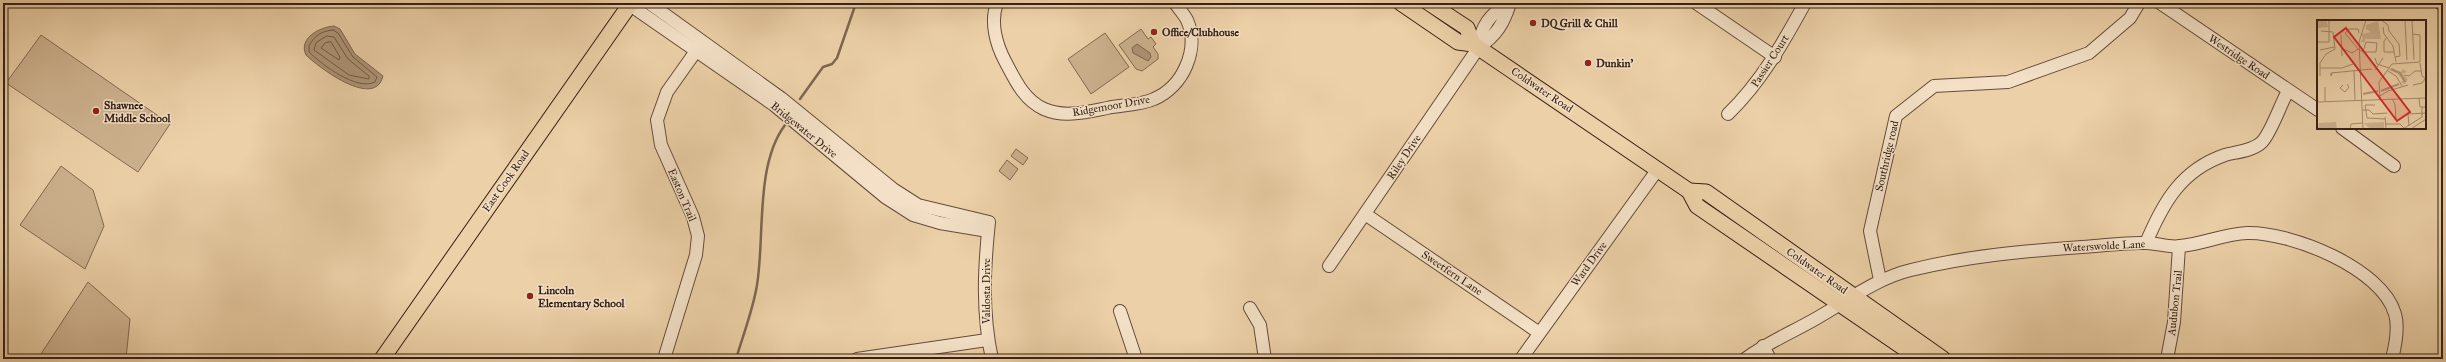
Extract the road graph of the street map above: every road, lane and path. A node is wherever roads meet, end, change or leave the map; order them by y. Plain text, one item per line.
1 (649, 3) edge
2 (997, 3) edge
3 (1175, 3) edge
4 (1401, 3) edge
5 (1429, 3) edge
6 (1509, 3) edge
7 (1696, 3) edge
8 (1805, 3) edge
9 (2139, 3) edge
10 (2160, 3) edge
11 (2440, 3) edge
12 (630, 4) edge
13 (2443, 5) edge
14 (700, 46) junction
15 (1476, 46) junction
16 (1775, 57) junction
17 (2288, 91) junction
18 (2317, 109) edge
19 (1728, 114) dead end
20 (2343, 129) edge
21 (2394, 166) dead end
22 (1658, 169) junction
23 (1365, 214) junction
24 (989, 227) joint
25 (2146, 243) junction
26 (2179, 247) junction
27 (1328, 266) dead end
28 (1880, 280) junction
29 (1847, 300) junction
30 (1250, 308) dead end
31 (1120, 311) dead end
32 (1538, 332) junction
33 (987, 340) junction
34 (1763, 346) junction
35 (382, 359) edge
36 (664, 359) edge
37 (857, 359) edge
38 (992, 359) edge
39 (1136, 359) edge
40 (1265, 359) edge
41 (1521, 359) edge
42 (1745, 359) edge
43 (1770, 359) edge
44 (1920, 359) edge
45 (1943, 359) edge
46 (2167, 359) edge
47 (2392, 359) edge

1 - 14 street, Bridgewater Drive
2 - 3 street, Ridgemoor Drive
4 - 15 main road, Coldwater Road
5 - 15 main road, Coldwater Road
6 - 15 street, Riley Drive
7 - 16 street
8 - 16 street, Passier Court
9 - 28 street, Southridge road
10 - 17 street, Westridge Road
11 - 13 street
12 - 14 street, Bridgewater Drive
12 - 35 main road, East Cook Road
14 - 24 street, Bridgewater Drive
14 - 36 street, Easton Trail
15 - 22 main road, Coldwater Road
15 - 23 street, Riley Drive
16 - 19 street, Passier Court
17 - 18 street, Westridge Road
17 - 25 street
20 - 21 street
22 - 29 main road, Coldwater Road
22 - 32 street, Ward Drive
23 - 27 street, Riley Drive
23 - 32 street, Sweetfern Lane
24 - 33 street, Valdosta Drive
25 - 26 street, Waterswolde Lane
25 - 28 street, Waterswolde Lane
26 - 46 street, Audubon Trail
26 - 47 street, Waterswolde Lane
28 - 29 street, Waterswolde Lane
29 - 34 street, Waterswolde Lane
29 - 44 main road, Coldwater Road
29 - 45 main road, Coldwater Road
30 - 40 street
31 - 39 street
32 - 41 street, Ward Drive
33 - 37 street
33 - 38 street, Valdosta Drive
34 - 42 street, Waterswolde Lane
34 - 43 street

